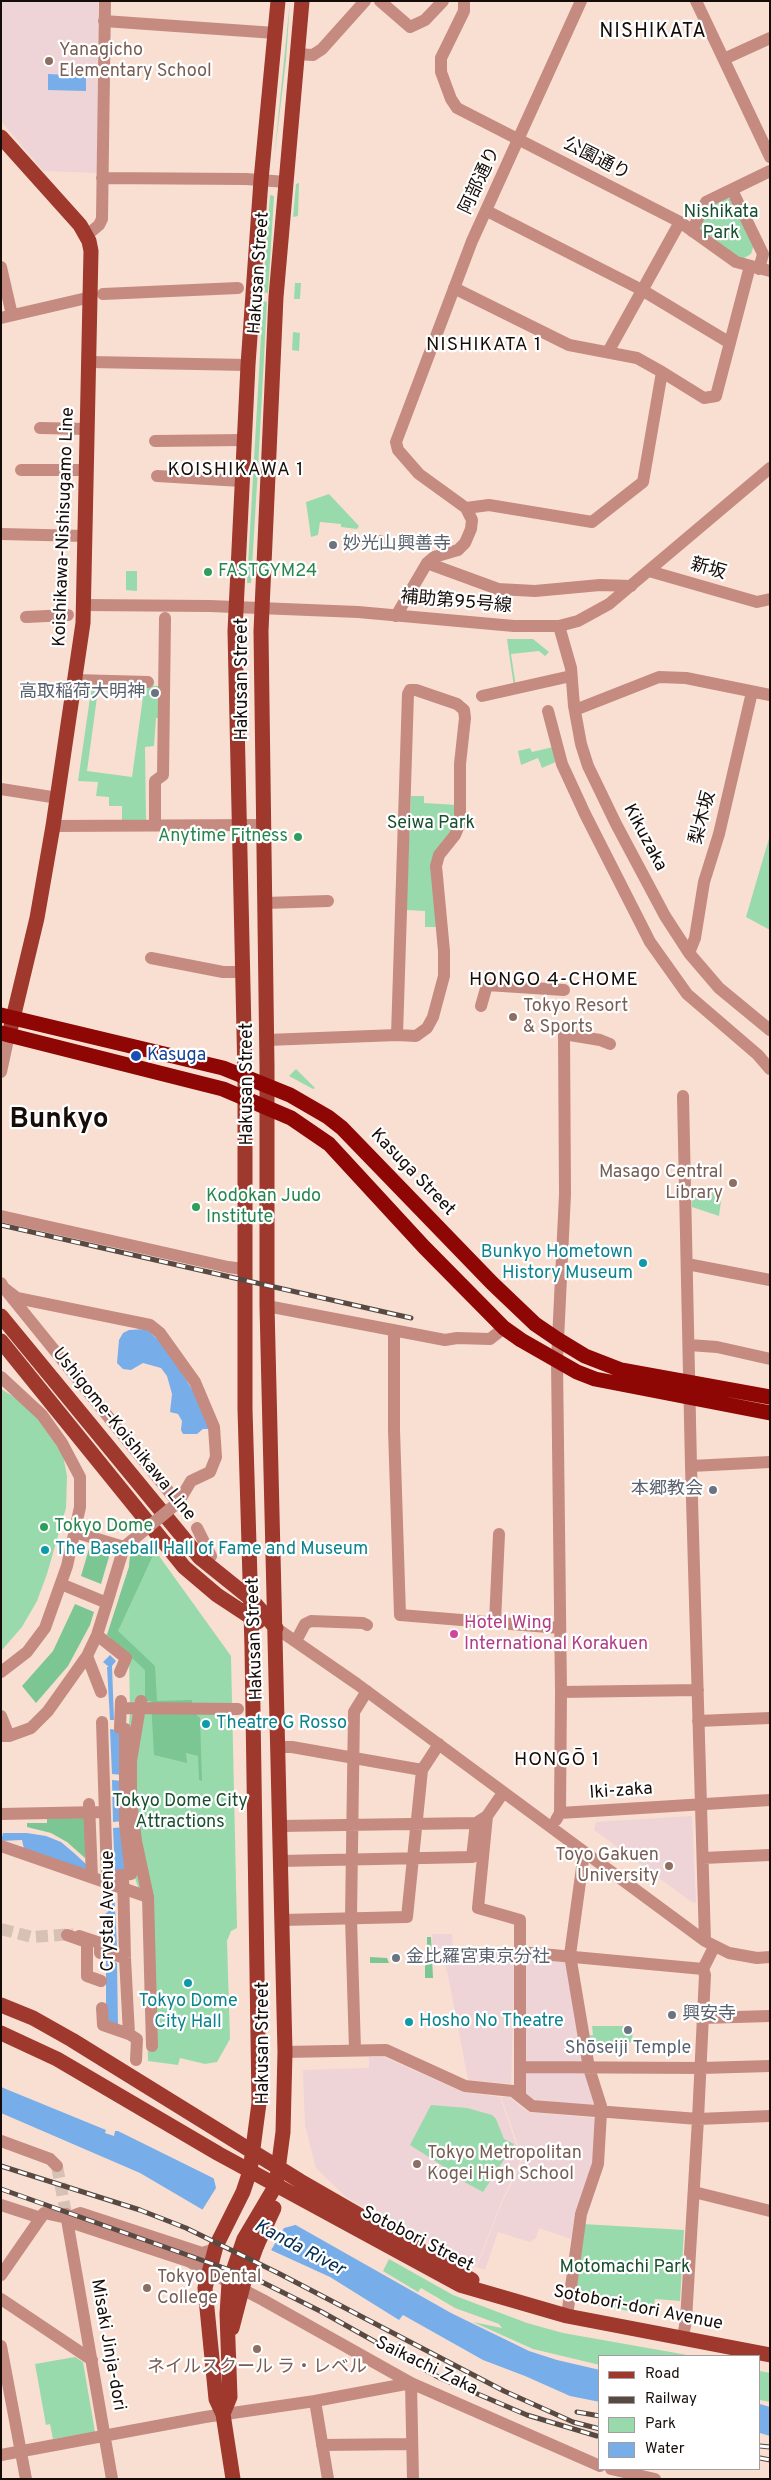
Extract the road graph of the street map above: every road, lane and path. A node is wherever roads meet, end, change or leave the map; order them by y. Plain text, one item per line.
1 (105, 1) edge
2 (278, 1) edge
3 (302, 1) edge
4 (365, 1) edge
5 (380, 1) edge
6 (443, 1) edge
7 (464, 1) edge
8 (582, 1) edge
9 (696, 1) edge
10 (104, 21) junction
11 (275, 32) junction
12 (770, 38) edge
13 (297, 54) junction
14 (724, 59) junction
15 (1, 137) edge
16 (520, 140) junction
17 (770, 157) edge
18 (770, 171) edge
19 (102, 178) junction
20 (262, 180) junction
21 (286, 182) junction
22 (732, 190) junction
23 (487, 211) junction
24 (680, 222) junction
25 (692, 231) junction
26 (86, 236) junction
27 (766, 252) edge
28 (1, 267) edge
29 (760, 269) edge
30 (238, 288) dead end
31 (454, 288) junction
32 (642, 290) junction
33 (97, 296) junction
34 (7, 316) edge
35 (730, 343) junction
36 (608, 352) junction
37 (90, 362) junction
38 (248, 365) junction
39 (662, 372) junction
40 (40, 428) dead end
41 (88, 429) junction
42 (244, 440) junction
43 (156, 441) dead end
44 (770, 468) edge
45 (21, 470) dead end
46 (86, 470) junction
47 (157, 476) dead end
48 (241, 481) junction
49 (466, 508) junction
50 (1, 534) edge
51 (85, 536) junction
52 (427, 564) junction
53 (649, 571) junction
54 (631, 586) junction
55 (763, 600) edge
56 (84, 605) junction
57 (236, 607) junction
58 (261, 608) junction
59 (68, 615) dead end
60 (396, 616) junction
61 (26, 617) dead end
62 (164, 618) dead end
63 (559, 626) junction
64 (571, 676) junction
65 (75, 680) junction
66 (148, 682) dead end
67 (752, 692) junction
68 (770, 695) edge
69 (482, 696) dead end
70 (575, 710) junction
71 (548, 711) dead end
72 (1, 789) edge
73 (58, 798) junction
74 (239, 824) junction
75 (155, 825) junction
76 (264, 825) junction
77 (53, 826) junction
78 (328, 902) dead end
79 (264, 903) junction
80 (689, 953) junction
81 (150, 958) dead end
82 (242, 972) junction
83 (564, 990) dead end
84 (481, 1006) dead end
85 (7, 1017) edge
86 (770, 1030) edge
87 (5, 1034) edge
88 (397, 1035) junction
89 (267, 1040) junction
90 (610, 1044) dead end
91 (770, 1070) edge
92 (1, 1072) edge
93 (245, 1076) junction
94 (267, 1085) junction
95 (683, 1096) dead end
96 (245, 1097) junction
97 (267, 1106) junction
98 (1, 1216) edge
99 (687, 1264) junction
100 (243, 1268) junction
101 (770, 1280) edge
102 (3, 1286) edge
103 (267, 1306) junction
104 (1, 1316) edge
105 (504, 1328) junction
106 (394, 1330) junction
107 (557, 1339) junction
108 (1, 1341) edge
109 (689, 1345) junction
110 (770, 1358) edge
111 (556, 1361) junction
112 (1, 1377) edge
113 (689, 1382) junction
114 (770, 1397) edge
115 (690, 1398) junction
116 (770, 1413) edge
117 (770, 1462) edge
118 (691, 1466) junction
119 (179, 1506) junction
120 (197, 1528) dead end
121 (74, 1532) junction
122 (499, 1534) dead end
123 (124, 1546) junction
124 (211, 1556) dead end
125 (61, 1584) junction
126 (251, 1598) junction
127 (107, 1602) junction
128 (252, 1619) junction
129 (495, 1622) junction
130 (367, 1625) dead end
131 (276, 1628) junction
132 (560, 1628) junction
133 (97, 1635) junction
134 (296, 1641) junction
135 (87, 1656) junction
136 (1, 1672) edge
137 (120, 1672) dead end
138 (698, 1690) junction
139 (367, 1691) junction
140 (101, 1692) dead end
141 (561, 1692) junction
142 (142, 1701) dead end
143 (238, 1710) dead end
144 (1, 1716) edge
145 (770, 1718) edge
146 (698, 1721) junction
147 (120, 1728) junction
148 (5, 1736) edge
149 (440, 1744) junction
150 (278, 1747) junction
151 (352, 1758) junction
152 (422, 1770) junction
153 (103, 1776) junction
154 (123, 1778) junction
155 (503, 1794) junction
156 (770, 1800) edge
157 (88, 1804) dead end
158 (701, 1804) junction
159 (105, 1812) junction
160 (560, 1813) junction
161 (1, 1814) edge
162 (481, 1819) junction
163 (416, 1823) junction
164 (124, 1824) junction
165 (352, 1824) junction
166 (105, 1826) junction
167 (280, 1826) junction
168 (550, 1828) junction
169 (1, 1846) edge
170 (584, 1853) junction
171 (770, 1855) edge
172 (703, 1858) junction
173 (413, 1859) junction
174 (351, 1860) junction
175 (280, 1861) junction
176 (123, 1875) junction
177 (92, 1877) junction
178 (148, 1897) junction
179 (351, 1918) junction
180 (282, 1920) junction
181 (710, 1944) junction
182 (520, 1952) junction
183 (570, 1956) junction
184 (125, 1958) junction
185 (770, 1958) edge
186 (703, 1969) junction
187 (101, 1981) dead end
188 (1, 2005) edge
189 (102, 2008) dead end
190 (770, 2016) edge
191 (703, 2018) junction
192 (1, 2033) edge
193 (130, 2034) junction
194 (152, 2046) dead end
195 (355, 2050) junction
196 (285, 2052) junction
197 (136, 2060) dead end
198 (770, 2066) edge
199 (520, 2068) junction
200 (588, 2068) junction
201 (701, 2068) junction
202 (520, 2096) junction
203 (601, 2113) junction
204 (770, 2116) edge
205 (698, 2119) junction
206 (1, 2141) edge
207 (254, 2152) junction
208 (57, 2166) dead end
209 (279, 2167) junction
210 (250, 2171) junction
211 (276, 2185) junction
212 (694, 2192) junction
213 (1, 2205) edge
214 (770, 2211) edge
215 (66, 2216) junction
216 (41, 2218) junction
217 (216, 2246) junction
218 (180, 2253) junction
219 (208, 2272) junction
220 (1, 2275) edge
221 (235, 2286) junction
222 (501, 2295) junction
223 (1, 2299) edge
224 (567, 2316) junction
225 (684, 2336) junction
226 (1, 2346) edge
227 (770, 2355) edge
228 (92, 2360) junction
229 (411, 2384) junction
230 (315, 2401) junction
231 (223, 2414) junction
232 (105, 2436) junction
233 (412, 2444) junction
234 (322, 2445) junction
235 (21, 2451) junction
236 (1, 2455) edge
237 (598, 2465) edge
238 (616, 2470) edge
239 (26, 2479) edge
240 (112, 2479) edge
241 (234, 2479) edge
242 (328, 2479) edge
243 (413, 2479) edge
244 (656, 2479) edge

1 - 10 street
2 - 11 main road, Hakusan Street
3 - 13 main road, Hakusan Street
4 - 13 street
5 - 6 street
7 - 16 street, 公園通り
8 - 16 street, 阿部通り
9 - 14 street
10 - 11 street
10 - 19 street
11 - 20 main road, Hakusan Street
12 - 14 street
13 - 21 main road, Hakusan Street
14 - 17 street
15 - 26 main road, Koishikawa-Nishisugamo Line
16 - 23 street, 阿部通り
16 - 24 street, 公園通り
18 - 22 street
19 - 20 street
19 - 26 street
20 - 21 street
20 - 38 main road, Hakusan Street
21 - 58 main road, Hakusan Street
22 - 25 street
22 - 27 street
23 - 31 street, 阿部通り
23 - 32 street
24 - 25 street, 公園通り
24 - 32 street
25 - 29 street, 公園通り
26 - 33 main road, Koishikawa-Nishisugamo Line
27 - 29 street
28 - 34 street
29 - 35 street
30 - 33 street
31 - 36 street
31 - 49 street, 阿部通り
32 - 35 street
32 - 36 street
33 - 34 street
33 - 37 main road, Koishikawa-Nishisugamo Line
35 - 39 street
36 - 39 street
37 - 38 street
37 - 41 main road, Koishikawa-Nishisugamo Line
38 - 42 main road, Hakusan Street
39 - 49 street
40 - 41 street
41 - 46 main road, Koishikawa-Nishisugamo Line
42 - 43 street
42 - 48 main road, Hakusan Street
44 - 53 street, 補助第95号線
45 - 46 street
46 - 51 main road, Koishikawa-Nishisugamo Line
47 - 48 street
48 - 57 main road, Hakusan Street
49 - 52 street
50 - 51 street
51 - 56 main road, Koishikawa-Nishisugamo Line
52 - 54 street
52 - 60 street
53 - 54 street, 補助第95号線
53 - 55 street, 新坂
54 - 63 street, 補助第95号線
56 - 57 street, 補助第95号線
56 - 65 main road, Koishikawa-Nishisugamo Line
57 - 58 street, 補助第95号線
57 - 74 main road, Hakusan Street
58 - 60 street, 補助第95号線
58 - 76 main road, Hakusan Street
59 - 61 street
60 - 63 street, 補助第95号線
62 - 75 street
63 - 64 street, Kikuzaka
64 - 69 street
64 - 70 street, Kikuzaka
65 - 66 street
65 - 73 main road, Koishikawa-Nishisugamo Line
67 - 68 street
67 - 70 street
67 - 80 street, 梨木坂
70 - 80 street, Kikuzaka
71 - 91 street
72 - 73 street
73 - 77 main road, Koishikawa-Nishisugamo Line
74 - 75 street
74 - 76 street
74 - 82 main road, Hakusan Street
75 - 77 street
76 - 79 main road, Hakusan Street
77 - 85 main road, Koishikawa-Nishisugamo Line
78 - 79 street
79 - 89 main road, Hakusan Street
80 - 86 street, Kikuzaka
81 - 82 street
82 - 93 main road, Hakusan Street
83 - 84 street
85 - 87 main road, Koishikawa-Nishisugamo Line
85 - 93 highway, Kasuga Street
87 - 92 street
87 - 96 highway
88 - 88 street
88 - 89 street
89 - 94 main road, Hakusan Street
90 - 107 street
93 - 94 highway, Kasuga Street
93 - 96 main road, Hakusan Street
94 - 97 main road, Hakusan Street
94 - 107 highway, Kasuga Street
95 - 99 street
96 - 97 highway
96 - 100 main road, Hakusan Street
97 - 103 main road, Hakusan Street
97 - 105 highway
98 - 100 street
99 - 101 street
99 - 109 street
100 - 126 main road, Hakusan Street
102 - 119 street
102 - 119 street
103 - 106 street
103 - 131 main road, Hakusan Street
104 - 126 main road, Ushigome-Koishikawa Line
105 - 106 street
105 - 111 highway
106 - 129 street
107 - 111 street
107 - 113 highway, Kasuga Street
108 - 128 main road, Ushigome-Koishikawa Line
109 - 110 street
109 - 113 street
111 - 115 highway
111 - 132 street
112 - 121 street
113 - 114 highway, Kasuga Street
113 - 115 street
115 - 116 highway
115 - 118 street
117 - 118 street
118 - 138 street
119 - 123 street, bridge
120 - 124 street
121 - 123 street
121 - 125 street
122 - 129 street
123 - 127 street
125 - 127 street
125 - 136 street
126 - 128 main road, Hakusan Street
126 - 131 main road, Ushigome-Koishikawa Line
127 - 133 street
128 - 131 main road, Ushigome-Koishikawa Line
128 - 207 main road, Hakusan Street
129 - 132 street
130 - 134 street
131 - 134 street
131 - 150 main road, Hakusan Street
132 - 141 street
133 - 135 street
133 - 137 street
134 - 139 street
135 - 140 street
135 - 148 street
138 - 141 street
138 - 146 street
139 - 149 street
139 - 151 street
141 - 160 street
142 - 178 street, bridge
143 - 147 street, Crystal Avenue
144 - 148 street
145 - 146 street
146 - 158 street
147 - 153 street
147 - 154 street, Crystal Avenue
149 - 152 street
149 - 155 street
150 - 151 street
150 - 167 main road, Hakusan Street
151 - 152 street
151 - 165 street
152 - 163 street
153 - 154 street
153 - 159 street
154 - 164 street, Crystal Avenue
155 - 162 street
155 - 168 street
156 - 158 street, Iki-zaka
157 - 177 street, bridge
158 - 160 street, Iki-zaka
158 - 172 street
159 - 161 street
159 - 166 street
160 - 168 street
162 - 163 street
162 - 173 street
162 - 182 street
163 - 165 street
163 - 173 street
164 - 166 street
164 - 176 street, Crystal Avenue
165 - 167 street
165 - 174 street
166 - 176 street
167 - 175 main road, Hakusan Street
168 - 170 street
169 - 177 street, bridge
170 - 181 street
170 - 183 street
171 - 172 street
172 - 181 street
173 - 174 street
173 - 179 street
174 - 175 street
174 - 179 street
175 - 180 main road, Hakusan Street
176 - 184 street, Crystal Avenue
177 - 178 street, bridge
178 - 194 street
179 - 180 street
179 - 195 street
180 - 196 main road, Hakusan Street
181 - 185 street
181 - 186 street
182 - 183 street
182 - 199 street
183 - 186 street
183 - 200 street
184 - 187 street
184 - 193 street, Crystal Avenue
186 - 191 street
188 - 207 main road, Sotobori Street
189 - 193 street
190 - 191 street
191 - 201 street
192 - 210 main road, Sotobori Street
193 - 197 street, Crystal Avenue
195 - 196 street
195 - 202 street
196 - 209 main road, Hakusan Street
198 - 201 street
199 - 200 street
199 - 202 street
200 - 201 street
200 - 203 street
201 - 205 street
202 - 203 street
203 - 205 street
203 - 224 street
204 - 205 street
205 - 212 street
206 - 208 street
207 - 209 main road, Sotobori Street
207 - 210 main road, Hakusan Street
209 - 211 main road, Hakusan Street
209 - 222 main road, Sotobori Street
210 - 211 main road, Sotobori Street
210 - 217 main road
211 - 221 main road, Hakusan Street, bridge
211 - 222 main road, Sotobori Street
212 - 214 street
212 - 225 street
213 - 216 street
215 - 216 street
215 - 218 street
215 - 228 street, Misaki Jinja-dori
216 - 220 street
217 - 218 street
217 - 219 main road
218 - 219 street, Saikachi Zaka
219 - 221 street, Saikachi Zaka
219 - 231 main road
221 - 229 street, Saikachi Zaka
221 - 231 main road
222 - 224 main road, Sotobori-dori Avenue
223 - 228 street
224 - 225 main road, Sotobori-dori Avenue
225 - 227 main road, Sotobori-dori Avenue
226 - 235 street
228 - 232 street, Misaki Jinja-dori
229 - 230 street
229 - 233 street
229 - 237 street, Saikachi Zaka
230 - 231 street
230 - 234 street
231 - 232 street
231 - 241 main road
232 - 235 street
232 - 240 street, Misaki Jinja-dori
233 - 234 street
233 - 243 street
234 - 242 street
235 - 236 street
235 - 239 street
238 - 244 street

